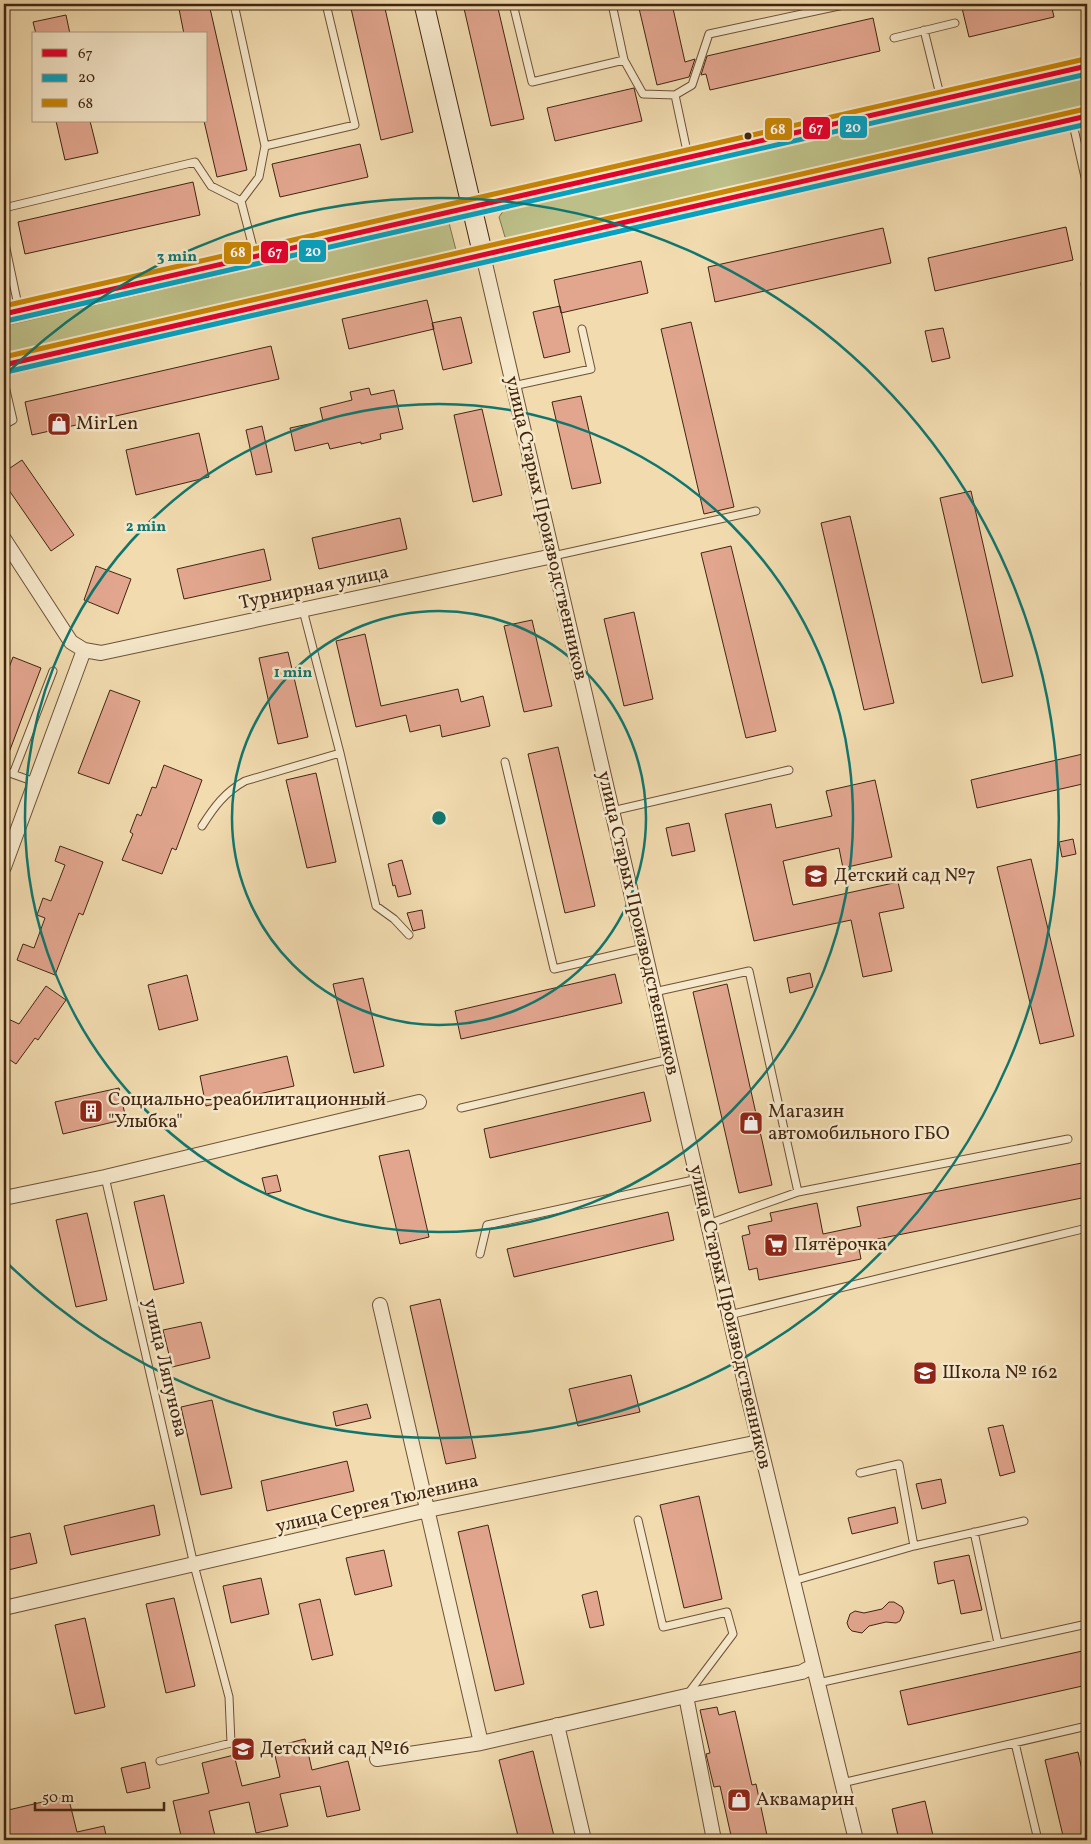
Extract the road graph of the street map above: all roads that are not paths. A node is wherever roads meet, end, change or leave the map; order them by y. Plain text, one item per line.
1 (234, 4) edge
2 (326, 4) edge
3 (424, 4) edge
4 (513, 4) edge
5 (612, 4) edge
6 (848, 4) edge
7 (955, 23) dead end
8 (924, 30) junction
9 (894, 38) dead end
10 (624, 60) junction
11 (1087, 66) edge
12 (675, 95) junction
13 (941, 99) junction
14 (1080, 118) edge
15 (265, 146) junction
16 (688, 157) junction
17 (1087, 186) edge
18 (241, 201) junction
19 (472, 207) junction
20 (4, 208) edge
21 (4, 239) edge
22 (483, 255) junction
23 (255, 256) junction
24 (1087, 278) edge
25 (1087, 295) edge
26 (11, 312) edge
27 (582, 328) dead end
28 (4, 365) edge
29 (5, 386) dead end
30 (513, 386) junction
31 (4, 425) edge
32 (756, 511) dead end
33 (4, 539) edge
34 (553, 556) junction
35 (302, 610) junction
36 (84, 650) junction
37 (53, 671) dead end
38 (340, 753) junction
39 (505, 762) dead end
40 (4, 770) edge
41 (789, 770) dead end
42 (14, 774) junction
43 (35, 782) junction
44 (612, 811) junction
45 (202, 826) dead end
46 (4, 867) edge
47 (409, 935) dead end
48 (644, 948) junction
49 (654, 992) junction
50 (670, 1059) junction
51 (419, 1102) dead end
52 (461, 1108) dead end
53 (1068, 1139) dead end
54 (105, 1177) junction
55 (698, 1178) junction
56 (798, 1192) junction
57 (4, 1198) edge
58 (708, 1224) junction
59 (1087, 1228) edge
60 (480, 1254) dead end
61 (380, 1305) dead end
62 (729, 1315) junction
63 (759, 1442) junction
64 (860, 1473) dead end
65 (428, 1510) junction
66 (638, 1520) dead end
67 (1024, 1521) dead end
68 (974, 1532) junction
69 (914, 1546) junction
70 (194, 1566) junction
71 (793, 1582) junction
72 (4, 1608) edge
73 (1087, 1624) edge
74 (998, 1643) junction
75 (813, 1666) junction
76 (818, 1683) junction
77 (686, 1696) junction
78 (557, 1726) junction
79 (1087, 1726) edge
80 (480, 1743) junction
81 (1015, 1743) junction
82 (377, 1759) dead end
83 (160, 1761) dead end
84 (842, 1783) junction
85 (584, 1840) edge
86 (714, 1840) edge
87 (856, 1840) edge
88 (1038, 1840) edge

1 - 15 lane
2 - 15 lane
3 - 19 main road, улица Старых Производственников
4 - 10 lane
5 - 10 lane
6 - 12 lane
7 - 8 lane
8 - 9 lane
8 - 13 lane
10 - 12 lane
11 - 13 main road
12 - 16 lane
13 - 16 main road
14 - 17 lane
14 - 22 main road
15 - 18 lane
16 - 19 main road
18 - 20 lane
18 - 23 lane
19 - 22 main road, улица Старых Производственников
19 - 23 main road
21 - 26 lane
22 - 28 main road
22 - 30 street, улица Старых Производственников
23 - 26 main road
24 - 25 lane
27 - 30 lane
29 - 31 lane
30 - 34 street, улица Старых Производственников
32 - 34 lane
33 - 36 street
34 - 35 street, Турнирная улица
34 - 44 street, улица Старых Производственников
35 - 36 street, Турнирная улица
35 - 38 lane
36 - 43 street
37 - 42 lane
38 - 45 lane
38 - 47 lane
39 - 48 lane
40 - 42 lane
41 - 44 lane
42 - 43 lane
43 - 46 street
44 - 48 street, улица Старых Производственников
48 - 49 street, улица Старых Производственников
49 - 50 street, улица Старых Производственников
49 - 56 lane
50 - 52 lane
50 - 55 street, улица Старых Производственников
51 - 54 street
53 - 56 lane
54 - 57 street
54 - 70 lane, улица Ляпунова
55 - 58 street, улица Старых Производственников
55 - 60 lane
56 - 58 lane
58 - 62 street, улица Старых Производственников
59 - 62 lane
61 - 65 street
62 - 63 street, улица Старых Производственников
63 - 65 street, улица Сергея Тюленина
63 - 71 street, улица Старых Производственников
64 - 69 lane
65 - 70 street, улица Сергея Тюленина
65 - 80 street
66 - 77 lane
67 - 68 lane
68 - 69 lane
68 - 74 lane
69 - 71 lane
70 - 72 street, улица Сергея Тюленина
70 - 83 lane, улица Ляпунова
71 - 75 street, улица Старых Производственников
73 - 74 lane
74 - 76 lane
75 - 76 street, улица Старых Производственников
75 - 77 street
76 - 84 street, улица Старых Производственников
77 - 78 street
77 - 86 street
78 - 80 street
78 - 85 street
79 - 81 lane
80 - 82 street
81 - 84 lane
81 - 88 lane
84 - 87 street, улица Старых Производственников

